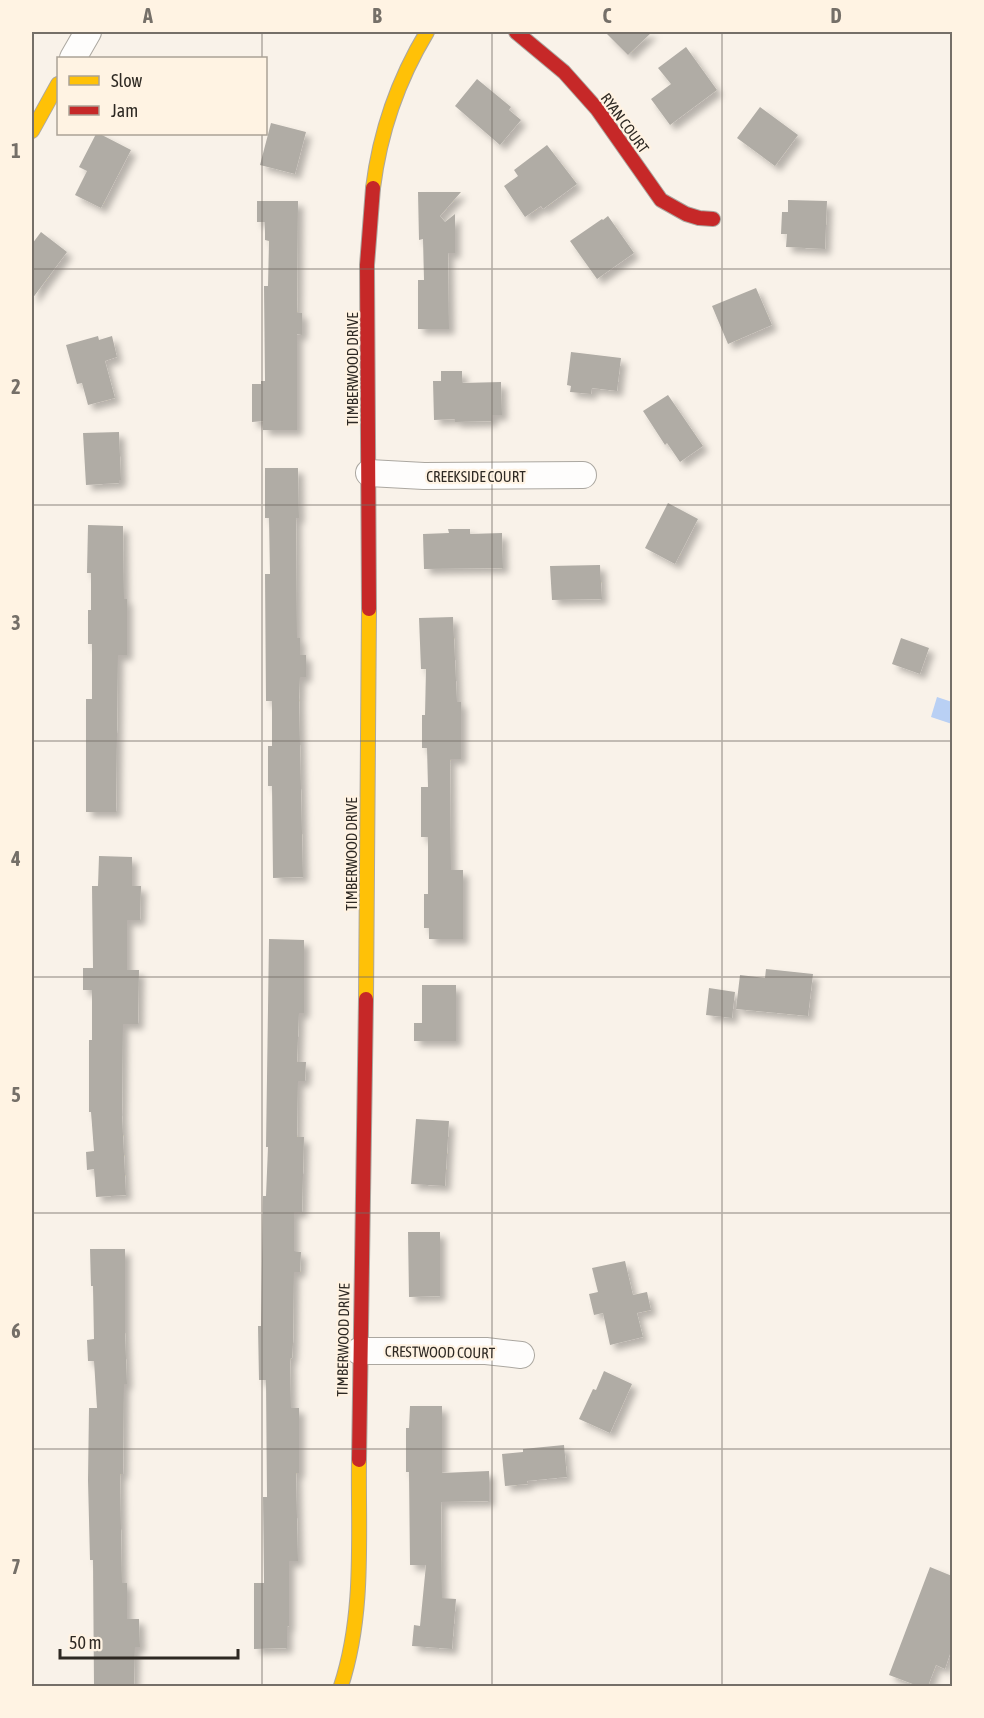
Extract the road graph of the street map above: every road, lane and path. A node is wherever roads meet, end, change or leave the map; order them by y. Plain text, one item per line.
1 (88, 32) edge
2 (427, 32) edge
3 (516, 32) edge
4 (74, 57) edge
5 (57, 86) edge
6 (32, 131) edge
7 (713, 219) dead end
8 (369, 473) junction
9 (583, 475) dead end
10 (359, 1351) junction
11 (521, 1355) dead end
12 (341, 1686) edge

1 - 4 street
2 - 8 street, TIMBERWOOD DRIVE
3 - 7 street, RYAN COURT
5 - 6 street
8 - 9 street, CREEKSIDE COURT
8 - 10 street, TIMBERWOOD DRIVE
10 - 11 street, CRESTWOOD COURT
10 - 12 street, TIMBERWOOD DRIVE

